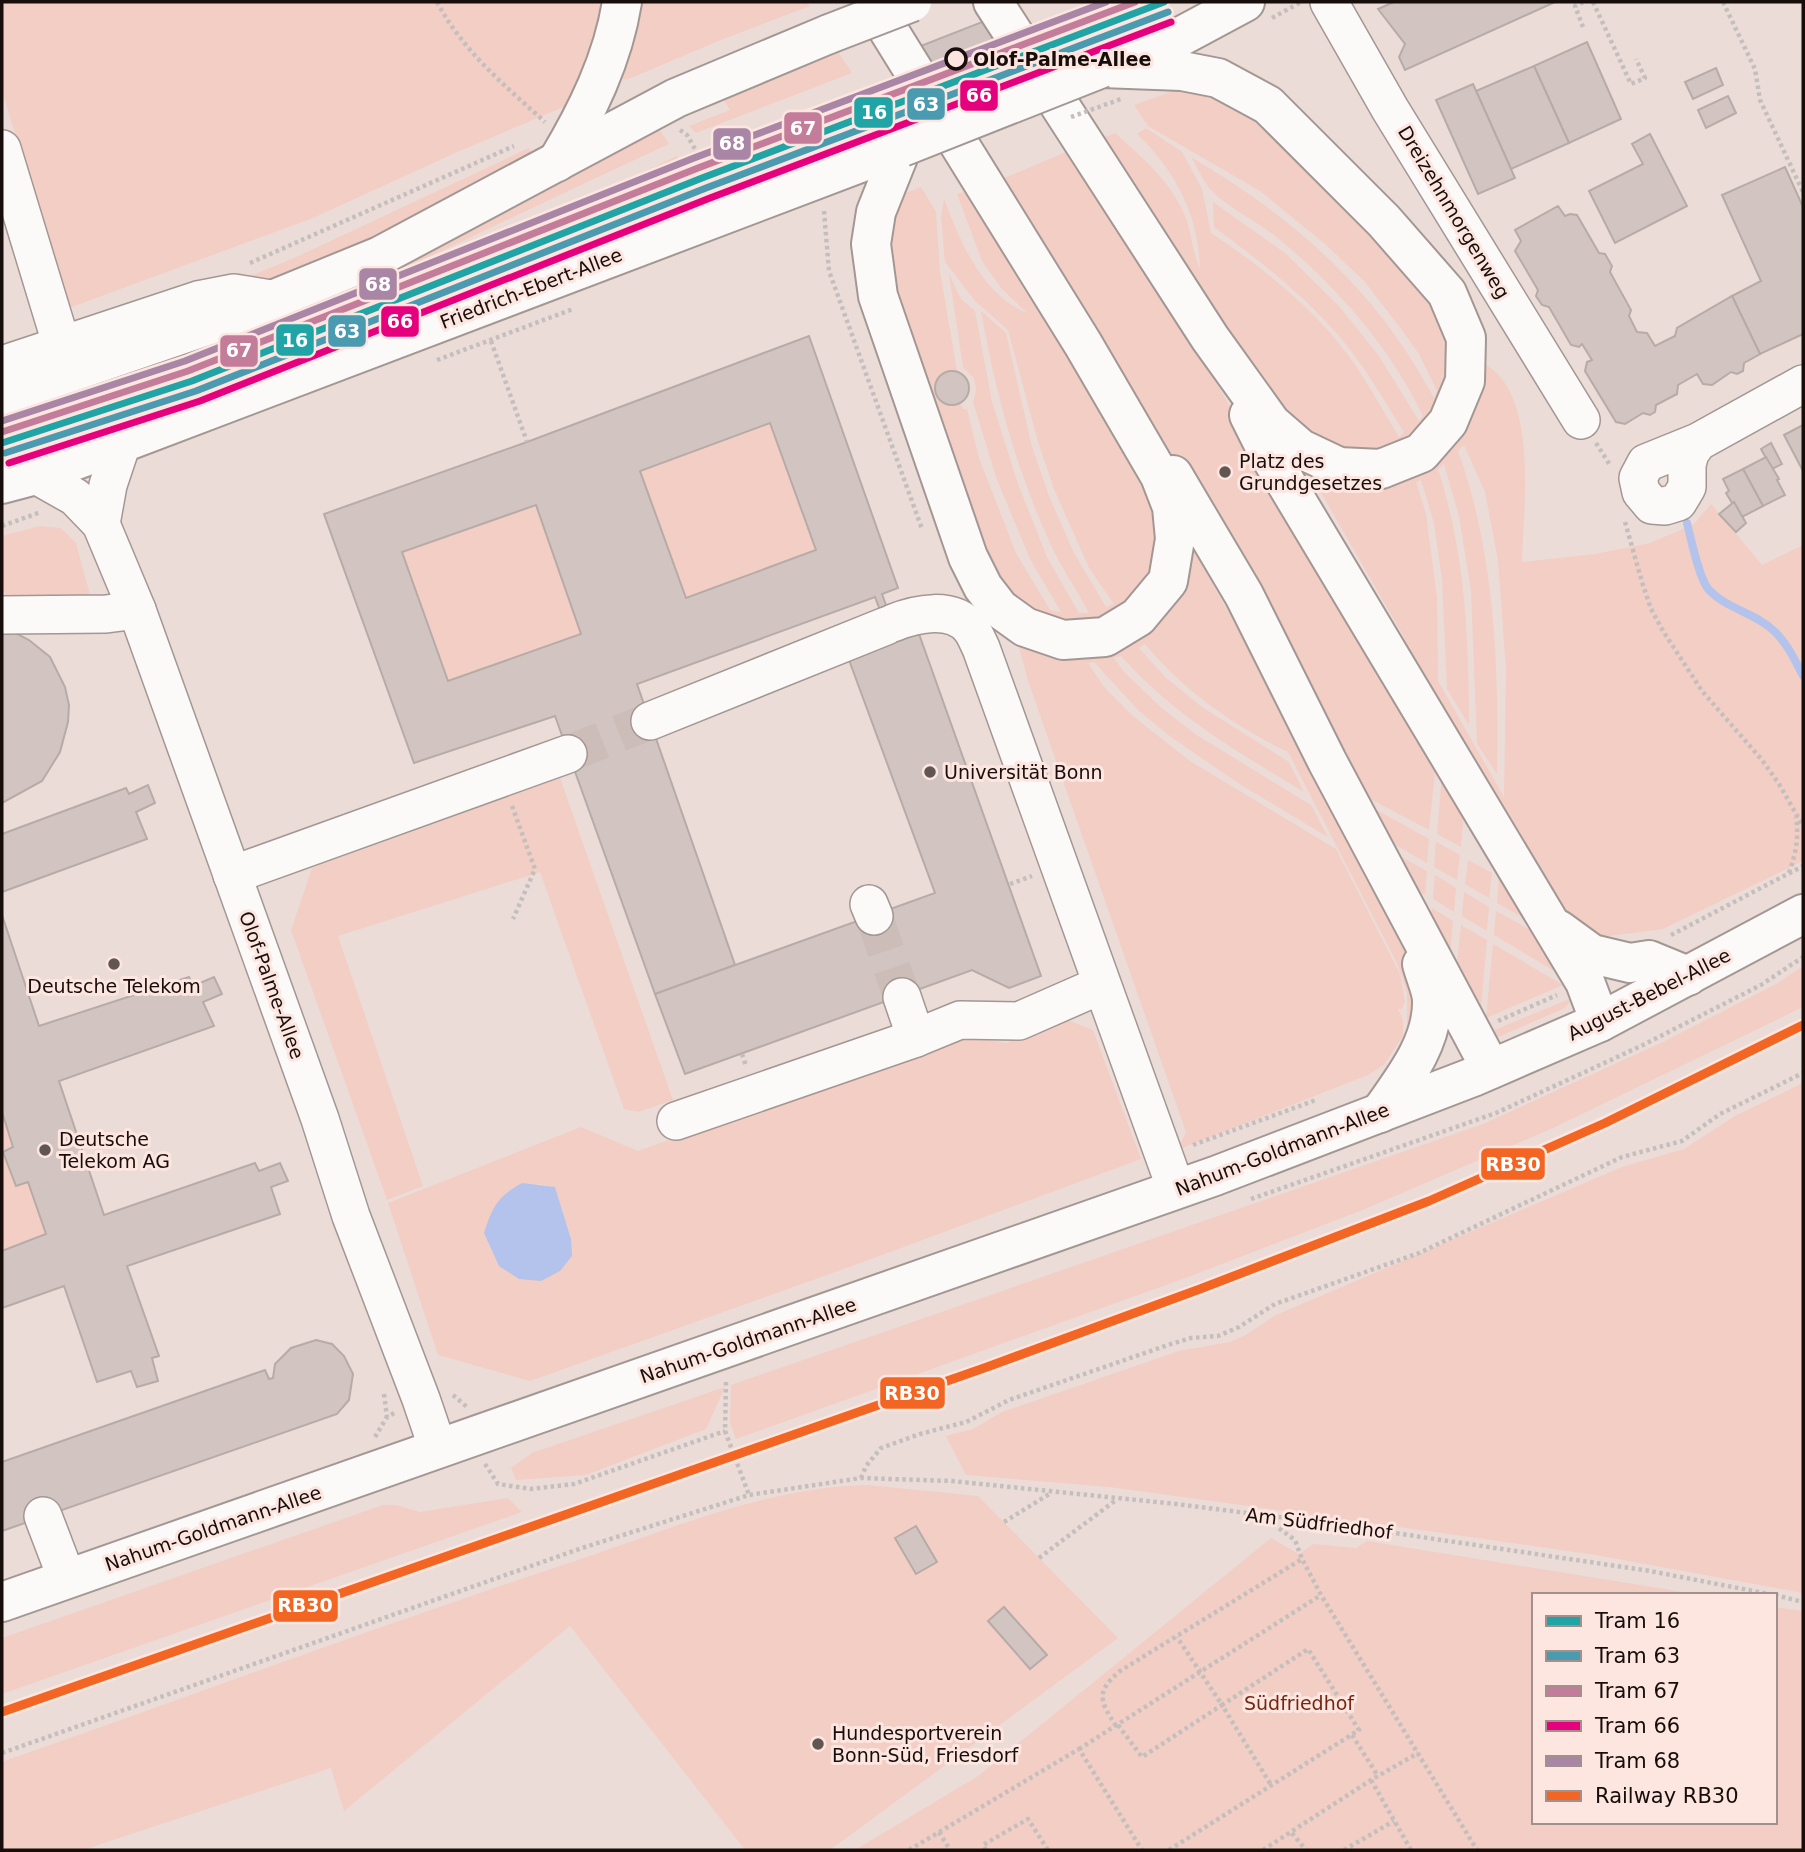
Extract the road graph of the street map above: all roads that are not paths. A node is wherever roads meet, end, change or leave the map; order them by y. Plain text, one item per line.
1 (622, 2) edge
2 (871, 2) edge
3 (912, 2) edge
4 (993, 2) edge
5 (1245, 2) edge
6 (1329, 2) edge
7 (1102, 68) junction
8 (902, 147) junction
9 (2, 149) edge
10 (557, 162) junction
11 (277, 300) junction
12 (1210, 338) junction
13 (61, 343) junction
14 (1083, 344) junction
15 (11, 377) edge
16 (1803, 384) edge
17 (1581, 420) road end
18 (1698, 442) dead end
19 (122, 443) junction
20 (19, 480) edge
21 (101, 524) junction
22 (137, 610) junction
23 (2, 615) edge
24 (650, 721) tunnel mouth
25 (568, 754) tunnel mouth
26 (232, 875) junction
27 (1803, 914) edge
28 (1407, 915) junction
29 (1549, 921) junction
30 (1688, 976) junction
31 (1101, 985) junction
32 (902, 997) tunnel mouth
33 (1600, 1022) junction
34 (916, 1038) junction
35 (1491, 1069) junction
36 (1380, 1113) junction
37 (676, 1121) dead end
38 (1170, 1173) junction
39 (438, 1449) junction
40 (43, 1516) dead end
41 (67, 1579) junction
42 (2, 1602) edge

1 - 10 main road
2 - 14 main road
3 - 10 main road, bridge
4 - 12 main road
5 - 7 main road, Friedrich-Ebert-Allee
6 - 17 street, Dreizehnmorgenweg
7 - 8 main road, Friedrich-Ebert-Allee, bridge
7 - 12 main road
8 - 14 main road
8 - 19 main road, Friedrich-Ebert-Allee
9 - 13 street
10 - 11 main road
11 - 13 street
11 - 15 main road
12 - 29 main road
13 - 15 street
14 - 28 main road
16 - 18 street
19 - 20 main road, Friedrich-Ebert-Allee
19 - 21 street
20 - 21 street, Olof-Palme-Allee
21 - 22 street, Olof-Palme-Allee
22 - 23 street
22 - 26 street, Olof-Palme-Allee
24 - 31 street
25 - 26 street
26 - 39 street, Olof-Palme-Allee
27 - 30 main road, August-Bebel-Allee
28 - 35 main road
28 - 36 main road
29 - 30 main road
29 - 33 main road
30 - 33 main road, August-Bebel-Allee
31 - 34 street
31 - 38 street
32 - 34 street
33 - 35 main road, August-Bebel-Allee
34 - 37 street
35 - 36 main road, Nahum-Goldmann-Allee
36 - 38 main road, Nahum-Goldmann-Allee
38 - 39 main road, Nahum-Goldmann-Allee
39 - 41 main road, Nahum-Goldmann-Allee
40 - 41 street
41 - 42 main road, Nahum-Goldmann-Allee

